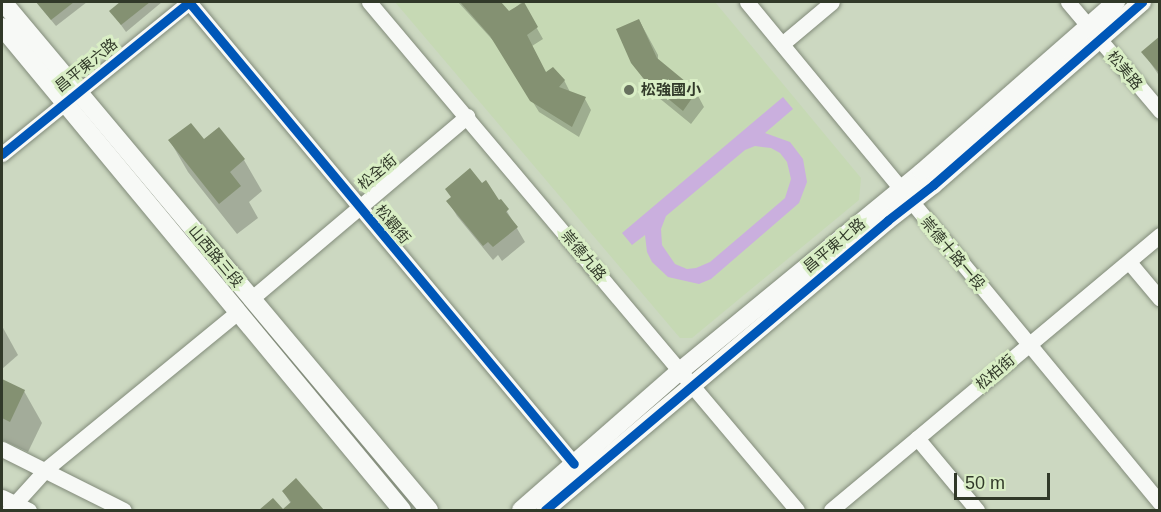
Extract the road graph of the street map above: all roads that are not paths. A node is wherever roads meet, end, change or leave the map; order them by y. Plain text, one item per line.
1 (3, 2) edge
2 (189, 2) edge
3 (369, 2) edge
4 (747, 2) edge
5 (832, 2) edge
6 (1068, 2) edge
7 (1116, 2) edge
8 (1142, 2) edge
9 (2, 27) edge
10 (1094, 32) junction
11 (782, 44) junction
12 (71, 96) junction
13 (1160, 111) edge
14 (466, 116) junction
15 (2, 154) edge
16 (904, 195) junction
17 (359, 207) junction
18 (1160, 235) edge
19 (1129, 262) junction
20 (252, 298) junction
21 (1160, 299) edge
22 (238, 312) junction
23 (1029, 344) junction
24 (686, 378) junction
25 (917, 438) junction
26 (2, 449) edge
27 (574, 464) junction
28 (46, 469) junction
29 (1160, 503) edge
30 (14, 505) edge
31 (124, 510) edge
32 (402, 510) edge
33 (429, 510) edge
34 (521, 510) edge
35 (545, 510) edge
36 (797, 510) edge
37 (831, 510) edge
38 (977, 510) edge

1 - 12 street, 山西路三段
2 - 12 street, 昌平東六路
2 - 17 street, 松觀街
3 - 14 street, 崇德九路
4 - 11 street, 崇德十路一段
5 - 11 street
6 - 10 street, 松美路
7 - 10 street, 昌平東七路
8 - 10 street, 昌平東七路
9 - 12 street, 山西路三段
10 - 13 street, 松美路
10 - 16 street, 昌平東七路
11 - 16 street, 崇德十路一段
12 - 15 street, 昌平東六路
12 - 20 street, 山西路三段
12 - 22 street, 山西路三段
14 - 17 street, 松全街
14 - 24 street, 崇德九路
16 - 23 street, 崇德十路一段
16 - 24 street, 昌平東七路
17 - 20 street, 松全街
17 - 27 street, 松觀街
18 - 19 street, 松柏街
19 - 21 street
19 - 23 street, 松柏街
20 - 33 street, 山西路三段
22 - 28 street
22 - 32 street, 山西路三段
23 - 25 street, 松柏街
23 - 29 street, 崇德十路一段
24 - 27 street, 昌平東七路
24 - 35 street, 昌平東七路
24 - 36 street, 崇德九路
25 - 37 street, 松柏街
25 - 38 street
26 - 28 street
27 - 34 street, 昌平東七路
28 - 30 street
28 - 31 street

